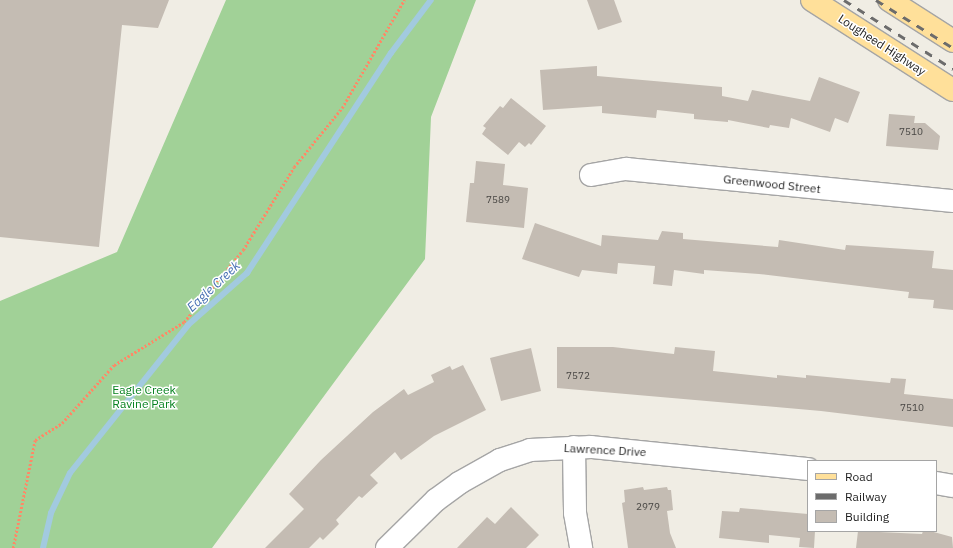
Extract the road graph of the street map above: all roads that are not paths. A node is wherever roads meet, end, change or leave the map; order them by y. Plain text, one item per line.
1 (812, 0) edge
2 (889, 0) edge
3 (953, 41) edge
4 (953, 90) edge
5 (591, 175) dead end
6 (953, 201) edge
7 (574, 447) junction
8 (807, 469) edge
9 (937, 483) edge
10 (953, 486) edge
11 (387, 548) edge
12 (581, 548) edge

1 - 4 main road, Lougheed Highway
2 - 3 main road
5 - 6 street, Greenwood Street
7 - 8 street, Lawrence Drive
7 - 11 street, Lawrence Drive
7 - 12 street
9 - 10 street

